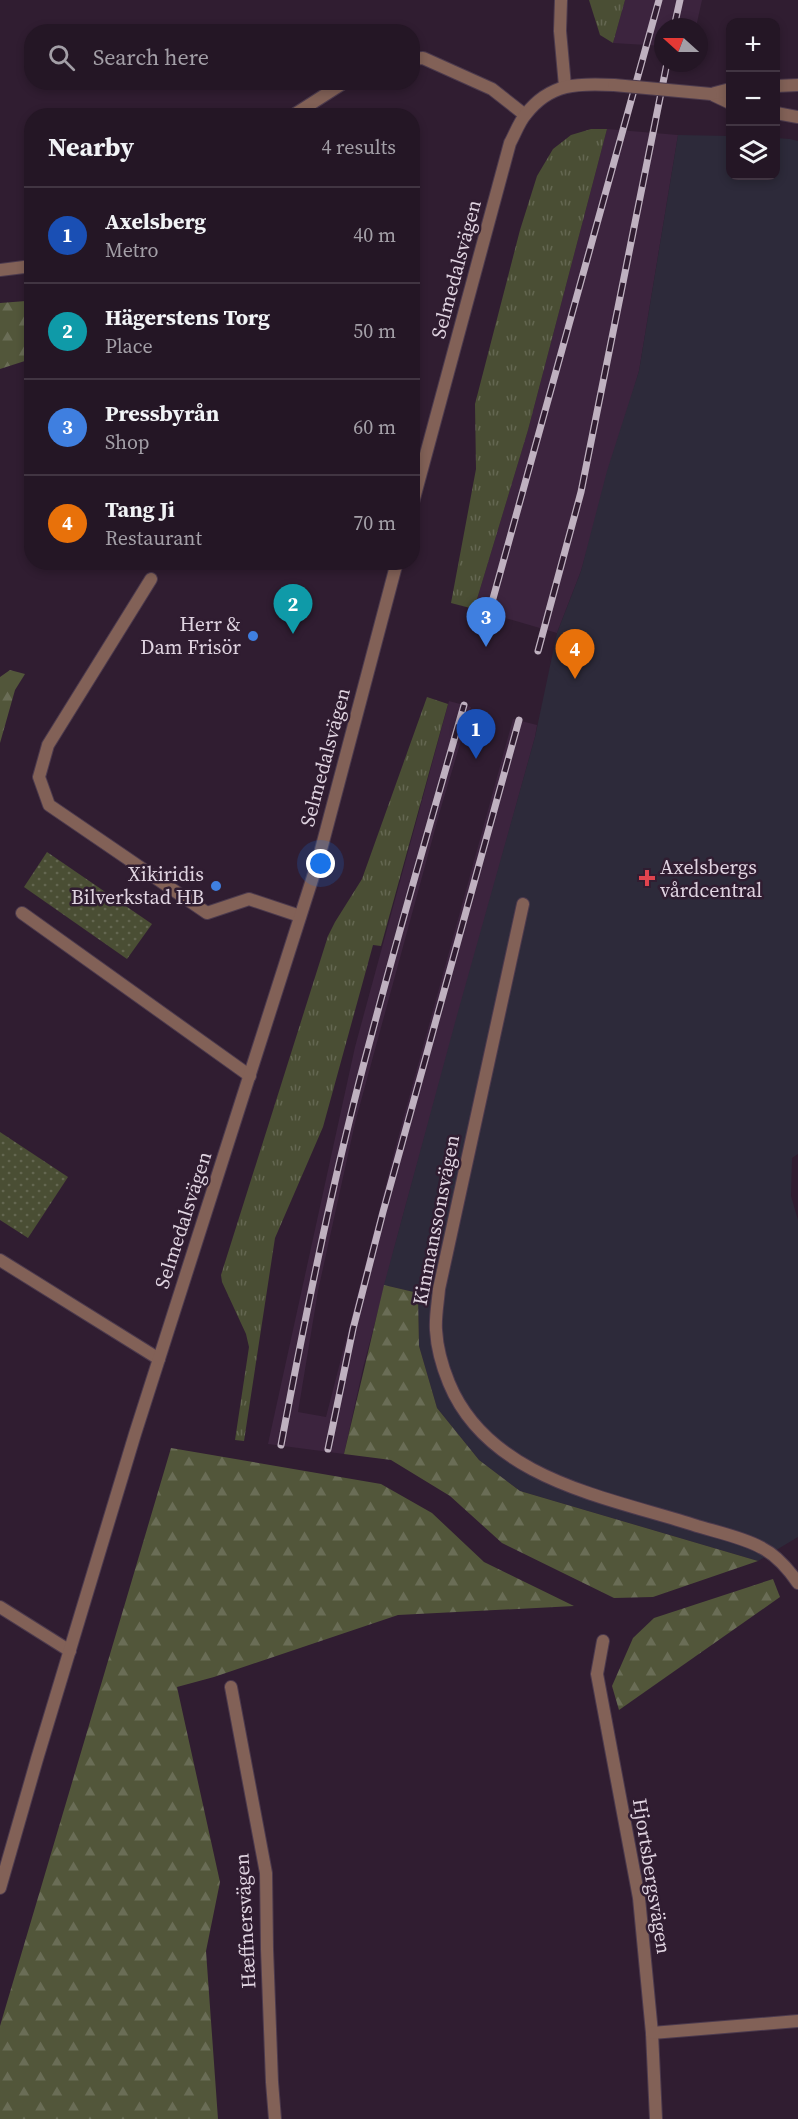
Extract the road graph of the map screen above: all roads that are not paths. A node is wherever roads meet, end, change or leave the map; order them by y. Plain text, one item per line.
1 (561, 0) edge
2 (420, 58) edge
3 (798, 85) edge
4 (565, 86) junction
5 (780, 86) edge
6 (333, 90) edge
7 (726, 90) edge
8 (711, 94) junction
9 (726, 101) edge
10 (304, 108) edge
11 (780, 114) edge
12 (525, 115) junction
13 (798, 117) edge
14 (24, 267) edge
15 (0, 270) edge
16 (420, 476) edge
17 (395, 570) edge
18 (151, 579) dead end
19 (523, 904) dead end
20 (22, 913) dead end
21 (300, 916) junction
22 (250, 1076) junction
23 (0, 1260) edge
24 (159, 1359) junction
25 (798, 1583) edge
26 (0, 1607) edge
27 (603, 1641) dead end
28 (70, 1651) junction
29 (231, 1687) dead end
30 (0, 1888) edge
31 (798, 2021) edge
32 (652, 2034) junction
33 (275, 2119) edge
34 (656, 2119) edge

1 - 4 street
2 - 12 street
3 - 5 street
4 - 8 street, bridge
4 - 12 street
6 - 10 street
7 - 8 street
8 - 9 street
11 - 13 street
12 - 16 street, Selmedalsvägen
14 - 15 street
17 - 21 street, Selmedalsvägen
18 - 21 street
19 - 25 street, Kinmanssonsvägen
20 - 22 street
21 - 22 street, Selmedalsvägen
22 - 24 street, Selmedalsvägen
23 - 24 street
24 - 28 street, Selmedalsvägen
26 - 28 street
27 - 32 street, Hjortsbergsvägen
28 - 30 street, Selmedalsvägen
29 - 33 street, Hæffnersvägen
31 - 32 street
32 - 34 street, Hjortsbergsvägen

